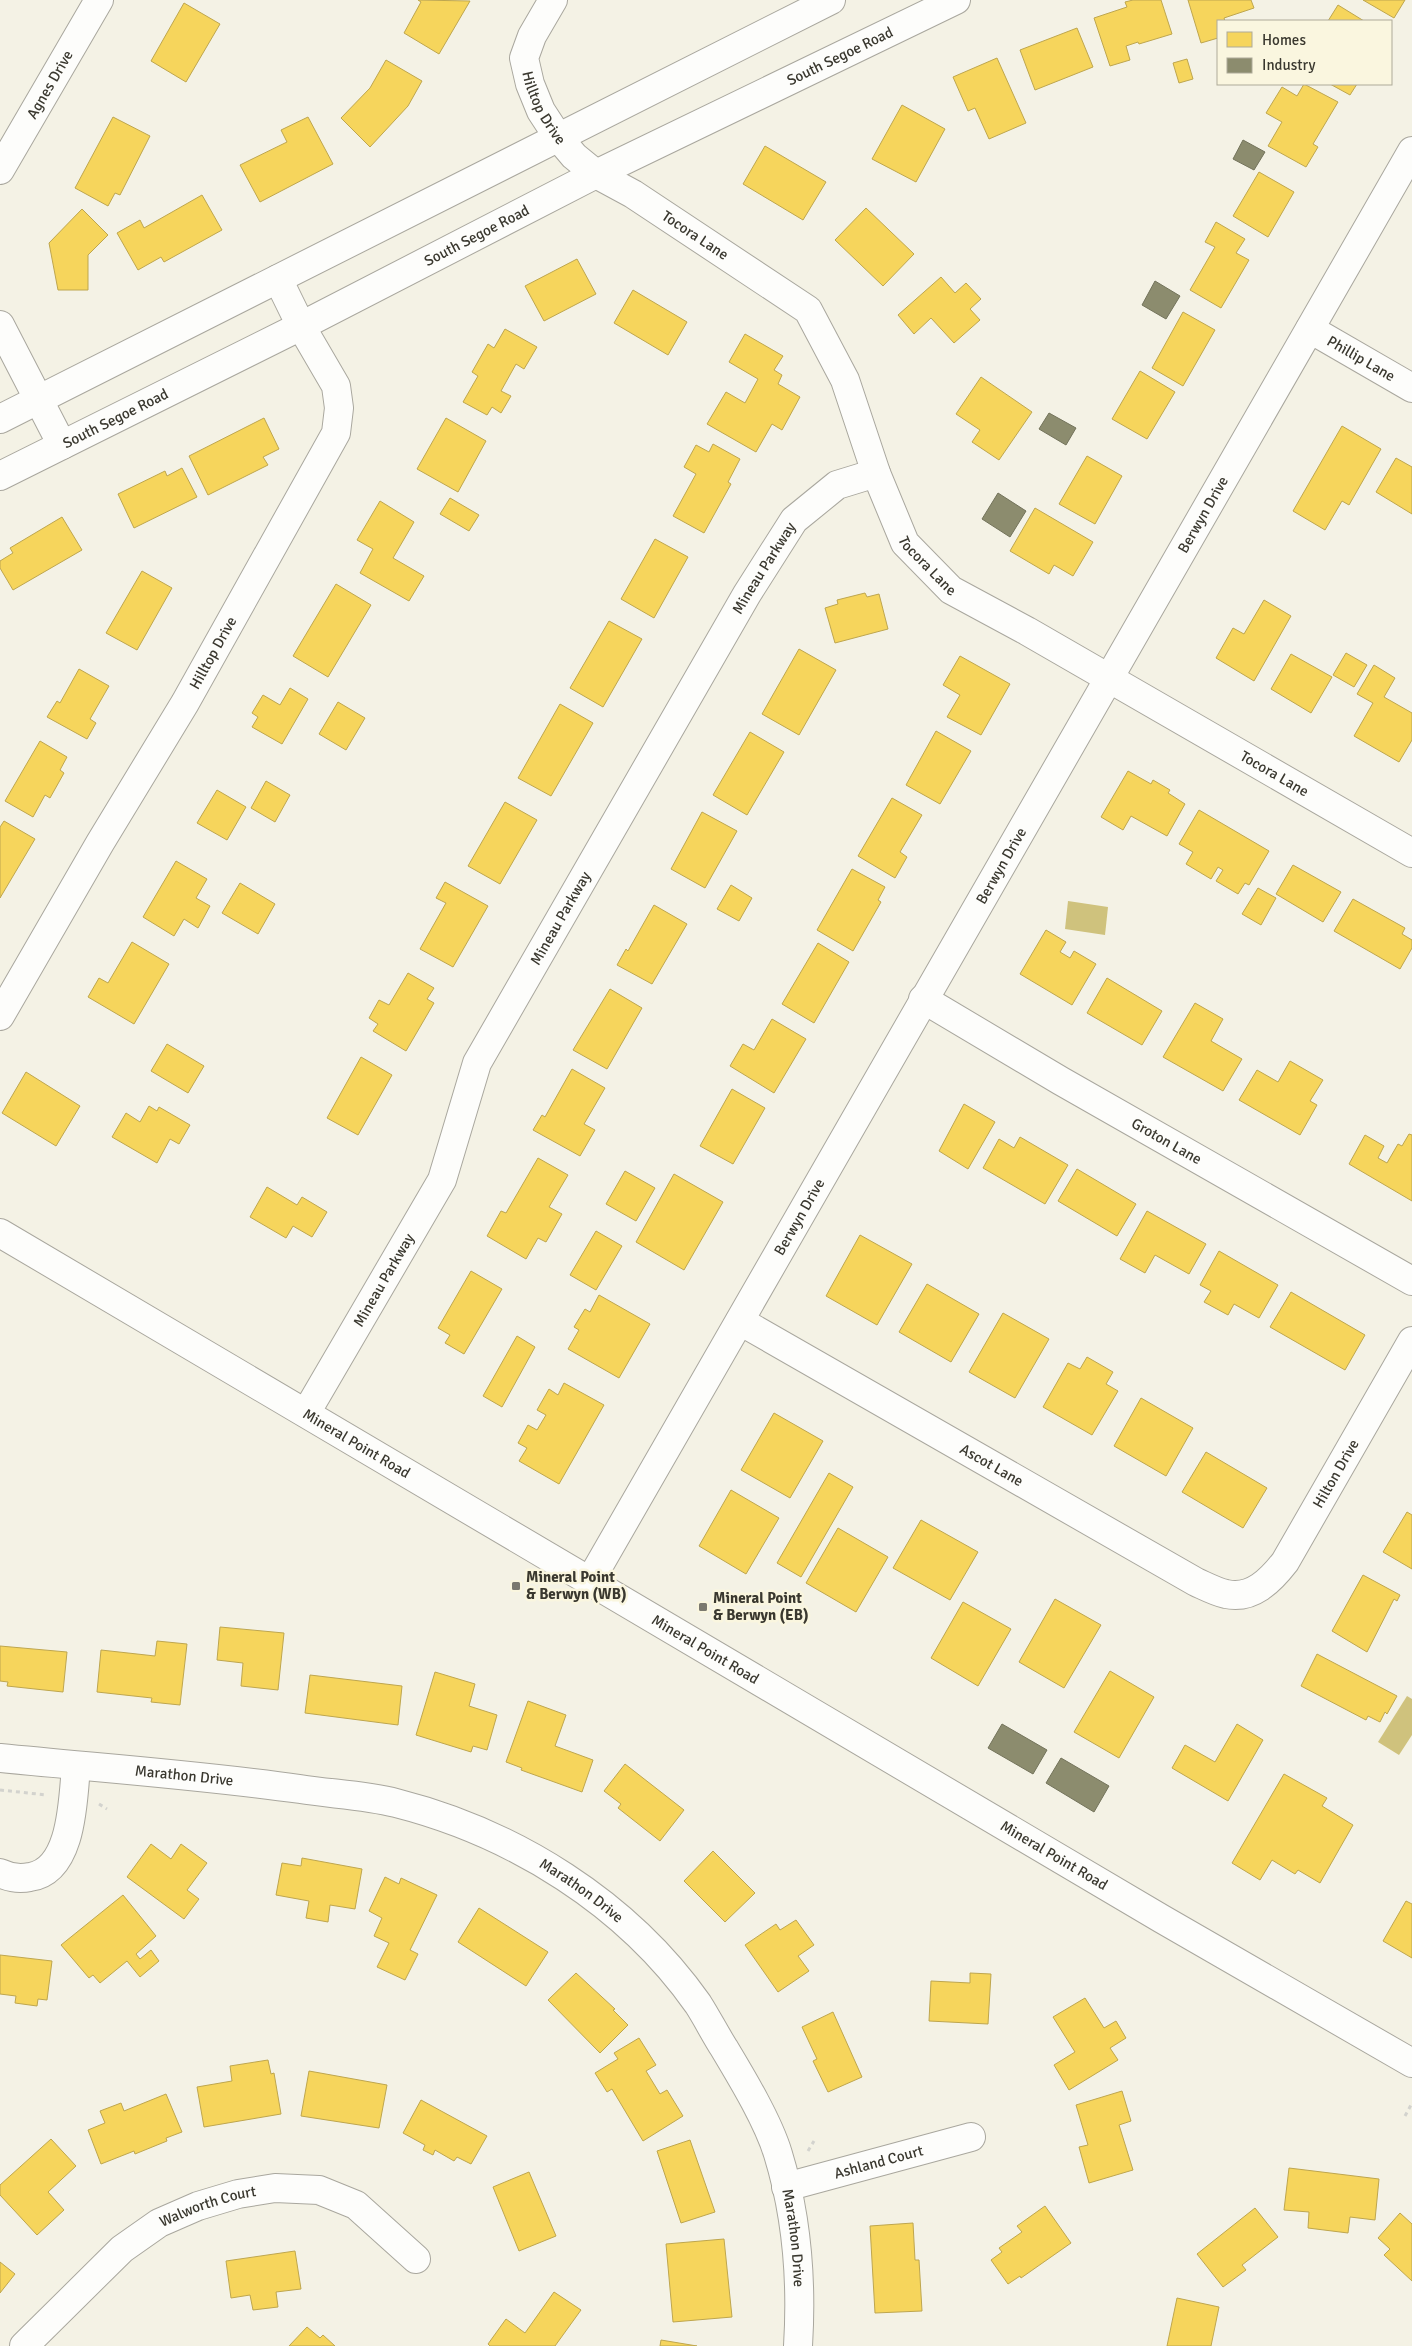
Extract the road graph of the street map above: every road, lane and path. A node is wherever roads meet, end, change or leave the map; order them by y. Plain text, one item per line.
1 (99, 0) edge
2 (552, 0) edge
3 (831, 0) edge
4 (956, 0) edge
5 (566, 147) junction
6 (1412, 151) edge
7 (0, 170) edge
8 (596, 174) junction
9 (278, 279) junction
10 (0, 325) edge
11 (301, 326) junction
12 (1310, 328) junction
13 (1412, 388) edge
14 (39, 400) junction
15 (0, 419) edge
16 (62, 445) junction
17 (876, 473) junction
18 (0, 476) edge
19 (1107, 678) junction
20 (1412, 853) edge
21 (923, 999) junction
22 (0, 1016) edge
23 (0, 1233) edge
24 (1412, 1281) edge
25 (740, 1321) junction
26 (1412, 1341) edge
27 (306, 1413) junction
28 (590, 1581) junction
29 (1248, 1593) joint
30 (0, 1758) edge
31 (76, 1766) junction
32 (0, 1790) edge
33 (57, 1796) dead end
34 (0, 1873) edge
35 (1412, 2063) edge
36 (1412, 2103) edge
37 (1405, 2116) dead end
38 (971, 2137) dead end
39 (814, 2141) dead end
40 (808, 2152) dead end
41 (786, 2187) junction
42 (416, 2259) dead end
43 (24, 2346) edge
44 (798, 2346) edge

1 - 7 street, Agnes Drive
2 - 5 street, Hilltop Drive
3 - 5 street
4 - 8 street, South Segoe Road
5 - 8 street, Tocora Lane
5 - 9 street
6 - 12 street, Berwyn Drive
8 - 11 street, South Segoe Road
8 - 17 street, Tocora Lane
9 - 11 street, Hilltop Drive
9 - 14 street
10 - 14 street
11 - 16 street, South Segoe Road
11 - 22 street, Hilltop Drive
12 - 13 street, Phillip Lane
12 - 19 street, Berwyn Drive
14 - 15 street
14 - 16 street
16 - 18 street, South Segoe Road
17 - 19 street, Tocora Lane
17 - 27 street, Mineau Parkway
19 - 20 street, Tocora Lane
19 - 21 street, Berwyn Drive
21 - 24 street, Groton Lane
21 - 25 street, Berwyn Drive
23 - 27 street, Mineral Point Road
25 - 28 street, Berwyn Drive
25 - 29 street, Ascot Lane
26 - 29 street, Hilton Drive
27 - 28 street, Mineral Point Road
28 - 35 street, Mineral Point Road
30 - 31 street, Marathon Drive
31 - 34 street
31 - 41 street, Marathon Drive
32 - 33 path
36 - 37 path
38 - 41 street, Ashland Court
39 - 40 path
41 - 44 street, Marathon Drive
42 - 43 street, Walworth Court

